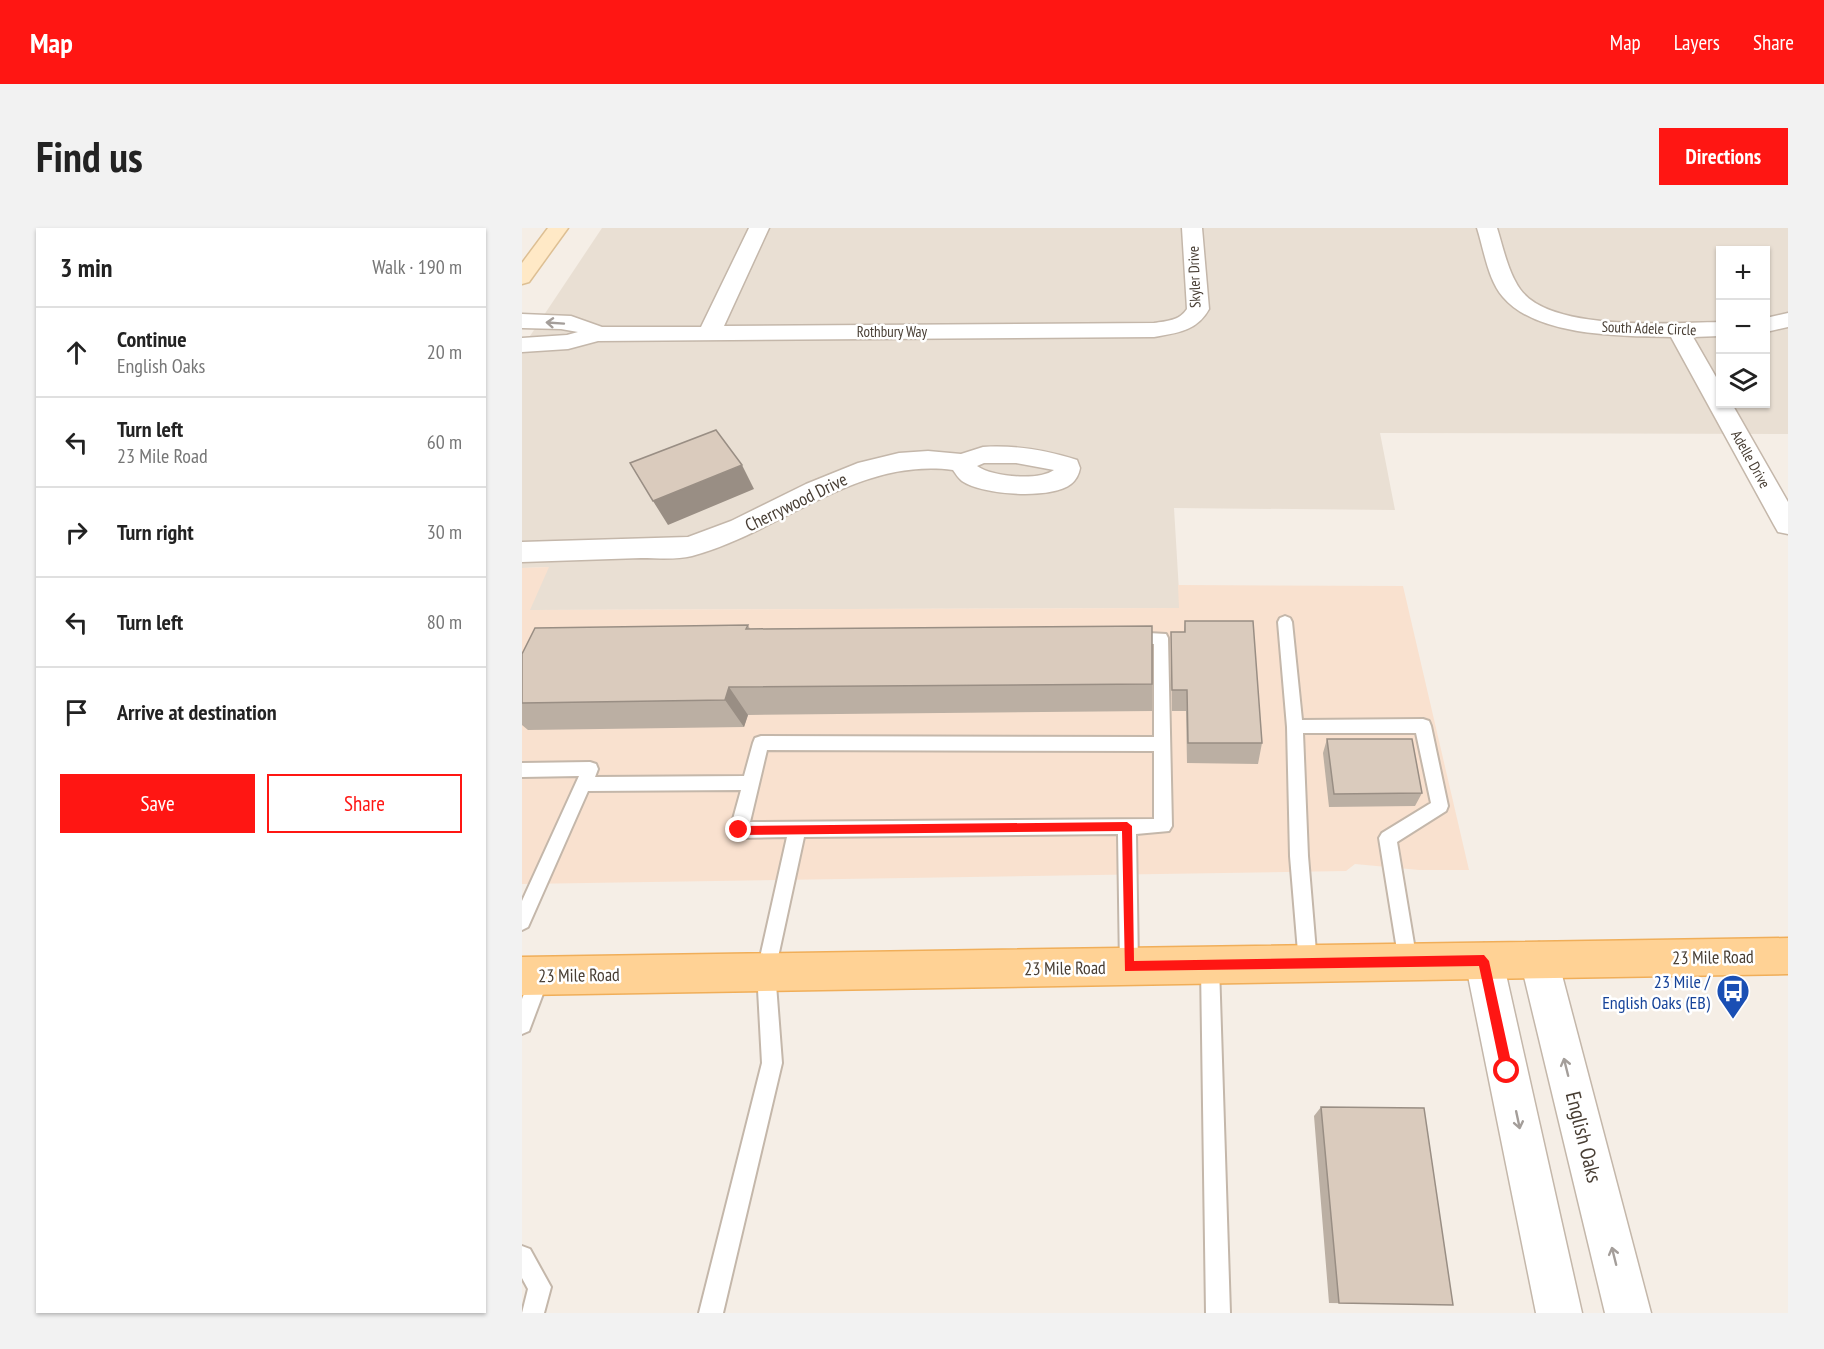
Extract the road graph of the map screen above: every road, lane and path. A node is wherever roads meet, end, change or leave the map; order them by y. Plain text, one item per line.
1 (558, 228) edge
2 (759, 228) edge
3 (1192, 228) edge
4 (1487, 228) edge
5 (522, 278) edge
6 (1788, 320) edge
7 (522, 321) edge
8 (1187, 323) joint
9 (1770, 324) edge
10 (1716, 329) edge
11 (1678, 330) junction
12 (710, 332) junction
13 (597, 334) junction
14 (522, 345) edge
15 (1068, 466) dead end
16 (1788, 525) edge
17 (522, 552) edge
18 (1285, 622) dead end
19 (1113, 638) edge
20 (1295, 727) junction
21 (1163, 744) junction
22 (522, 770) edge
23 (752, 783) junction
24 (584, 784) junction
25 (1127, 826) junction
26 (797, 830) junction
27 (522, 921) edge
28 (1788, 956) edge
29 (1539, 960) junction
30 (1484, 961) junction
31 (1408, 962) junction
32 (1308, 964) junction
33 (1210, 966) junction
34 (1129, 967) junction
35 (766, 971) junction
36 (531, 976) edge
37 (522, 1024) edge
38 (522, 1257) edge
39 (532, 1313) edge
40 (711, 1313) edge
41 (1218, 1313) edge
42 (1559, 1313) edge
43 (1628, 1313) edge

1 - 5 street
2 - 12 street
3 - 8 street, Skyler Drive
4 - 11 street, South Adele Circle
6 - 9 street
13 -> 7 street, Rothbury Way
8 - 12 street, Rothbury Way
10 - 11 street, South Adele Circle
11 - 16 street, Adelle Drive
12 - 13 street, Rothbury Way
13 - 14 street, Rothbury Way
15 - 17 street, Cherrywood Drive
18 - 20 lane
19 - 21 lane
20 - 31 lane
20 - 32 lane
21 - 23 lane
21 - 25 lane
22 - 24 lane
23 - 24 lane
23 - 26 lane
24 - 27 lane
25 - 26 lane
25 - 34 lane
26 - 35 lane
28 - 29 main road, 23 Mile Road
29 - 30 main road, 23 Mile Road
43 -> 29 street, English Oaks
30 - 31 main road, 23 Mile Road
30 -> 42 street
31 - 32 main road, 23 Mile Road
32 - 33 main road, 23 Mile Road
33 - 34 main road, 23 Mile Road
33 - 41 lane
34 - 35 main road, 23 Mile Road
35 - 36 main road, 23 Mile Road
35 - 40 lane
36 - 37 lane
38 - 39 lane

